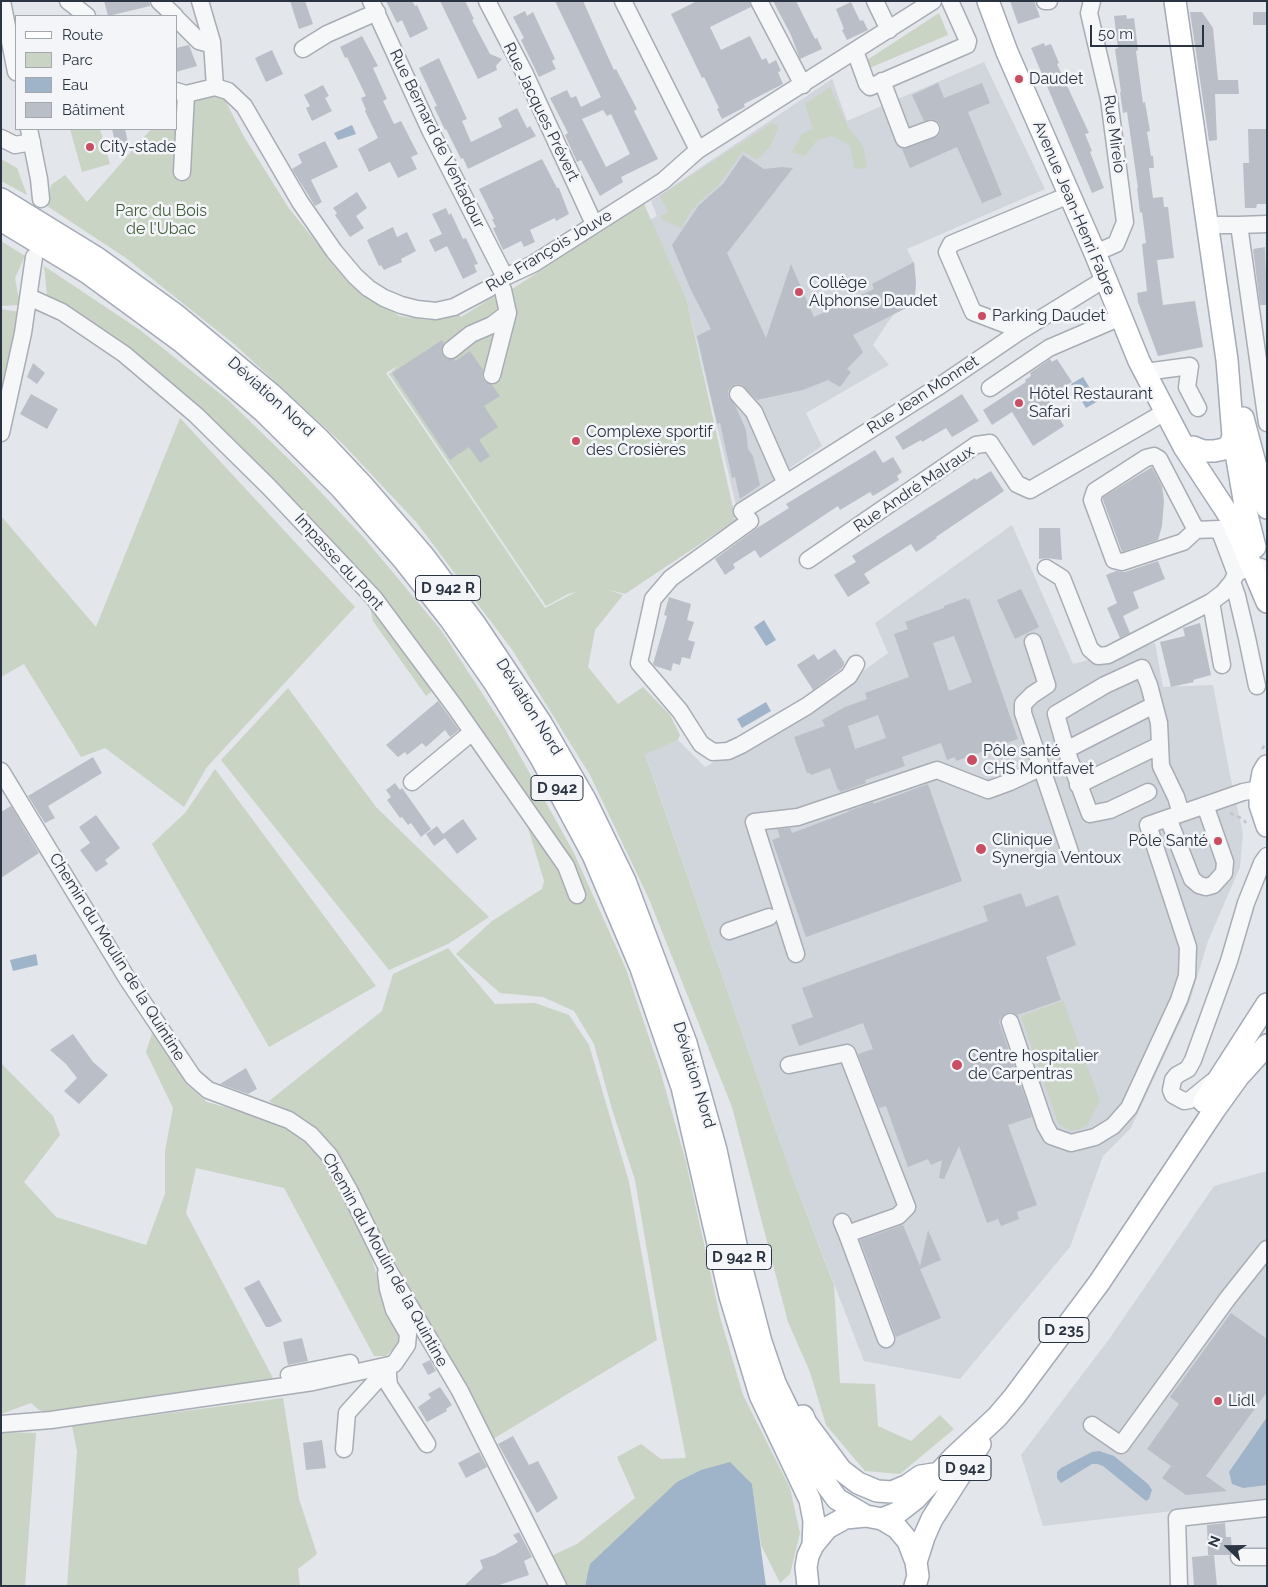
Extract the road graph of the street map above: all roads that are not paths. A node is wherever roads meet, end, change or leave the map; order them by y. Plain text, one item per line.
1 (2, 1) edge
2 (68, 1) edge
3 (159, 1) edge
4 (200, 1) edge
5 (487, 1) edge
6 (623, 1) edge
7 (759, 1) edge
8 (875, 1) edge
9 (934, 1) edge
10 (950, 1) edge
11 (988, 1) edge
12 (1045, 1) edge
13 (1049, 1) edge
14 (1092, 1) edge
15 (1175, 1) edge
16 (374, 6) edge
17 (71, 15) edge
18 (86, 15) edge
19 (173, 15) edge
20 (178, 20) edge
21 (889, 30) junction
22 (212, 42) junction
23 (304, 49) dead end
24 (854, 51) junction
25 (14, 55) edge
26 (882, 81) junction
27 (803, 85) junction
28 (215, 87) junction
29 (181, 93) edge
30 (931, 129) dead end
31 (30, 135) edge
32 (1, 138) edge
33 (698, 150) junction
34 (182, 172) dead end
35 (1069, 194) junction
36 (1, 199) edge
37 (41, 199) dead end
38 (1, 220) edge
39 (594, 224) junction
40 (1267, 224) edge
41 (1208, 225) junction
42 (1239, 225) junction
43 (1095, 253) junction
44 (34, 257) dead end
45 (502, 279) junction
46 (1106, 279) junction
47 (29, 297) junction
48 (1251, 312) junction
49 (508, 313) junction
50 (1121, 317) junction
51 (1267, 317) edge
52 (1019, 332) junction
53 (451, 350) dead end
54 (1227, 360) junction
55 (1144, 372) junction
56 (492, 375) dead end
57 (990, 388) dead end
58 (738, 394) dead end
59 (1198, 408) dead end
60 (1165, 412) junction
61 (1267, 423) edge
62 (1, 433) edge
63 (1234, 436) junction
64 (1193, 446) junction
65 (786, 482) junction
66 (1256, 509) edge
67 (1196, 530) junction
68 (1267, 546) edge
69 (808, 560) dead end
70 (1046, 568) dead end
71 (1252, 574) edge
72 (1211, 602) junction
73 (1267, 602) edge
74 (1033, 642) dead end
75 (856, 664) dead end
76 (1222, 664) dead end
77 (1256, 686) dead end
78 (1154, 705) junction
79 (471, 733) junction
80 (1160, 745) junction
81 (1066, 750) junction
82 (1267, 766) edge
83 (1042, 767) junction
84 (1, 771) edge
85 (412, 782) dead end
86 (1078, 785) junction
87 (1260, 789) junction
88 (1148, 792) dead end
89 (1205, 805) junction
90 (1175, 815) junction
91 (1258, 827) edge
92 (1070, 852) dead end
93 (1267, 856) edge
94 (577, 895) dead end
95 (768, 917) dead end
96 (729, 931) dead end
97 (796, 954) dead end
98 (1267, 1004) edge
99 (1010, 1022) dead end
100 (1267, 1045) edge
101 (789, 1065) dead end
102 (1222, 1074) junction
103 (1187, 1149) junction
104 (1267, 1249) edge
105 (386, 1266) junction
106 (886, 1339) dead end
107 (384, 1369) junction
108 (289, 1375) dead end
109 (780, 1393) junction
110 (997, 1417) junction
111 (1, 1424) edge
112 (1092, 1425) dead end
113 (427, 1444) dead end
114 (344, 1450) dead end
115 (939, 1473) junction
116 (1267, 1508) edge
117 (874, 1518) junction
118 (813, 1545) junction
119 (1239, 1557) dead end
120 (1267, 1557) edge
121 (916, 1562) junction
122 (558, 1586) edge
123 (808, 1586) edge
124 (915, 1586) edge
125 (1179, 1586) edge

1 - 25 street
2 - 17 street
2 - 18 street
3 - 19 street
4 - 22 street
5 - 39 street, Rue Jacques Prévert
6 - 33 street
7 - 27 street
8 - 21 street
9 - 21 street, Rue François Jouve
10 - 26 street
11 - 35 main road, Avenue Jean-Henri Fabre
12 - 13 street
14 - 43 street, Rue Mireio
15 - 41 main road
16 - 23 street
16 - 45 street, Rue Bernard de Ventadour
20 - 22 street
21 - 24 street, Rue François Jouve
22 - 28 street
24 - 26 street
24 - 27 street, Rue François Jouve
26 - 30 street
27 - 33 street, Rue François Jouve
28 - 29 street
28 - 45 street, Rue François Jouve
29 - 34 street
31 - 32 street
31 - 37 street
33 - 39 street, Rue François Jouve
35 - 43 main road, Avenue Jean-Henri Fabre
35 - 52 street
36 - 109 main road, Déviation Nord / D 942 R
38 - 118 main road, Déviation Nord / D 942
39 - 45 street, Rue François Jouve
40 - 42 street
41 - 42 street
41 - 54 main road
42 - 48 street
43 - 46 main road, Avenue Jean-Henri Fabre
44 - 47 street
45 - 49 street, Rue Bernard de Ventadour
46 - 50 main road, Avenue Jean-Henri Fabre
46 - 52 street, Rue Jean Monnet
47 - 62 street
47 - 79 street, Impasse du Pont
48 - 51 street
48 - 61 street
49 - 53 street
49 - 56 street
50 - 55 main road, Avenue Jean-Henri Fabre
50 - 57 street
52 - 65 street, Rue Jean Monnet
54 - 63 main road
54 - 66 main road
55 - 59 street
55 - 60 main road, Avenue Jean-Henri Fabre
58 - 65 street
60 - 64 main road
60 - 69 street, Rue André Malraux
60 - 71 main road
63 - 64 main road
63 - 66 main road
64 - 66 main road
65 - 75 street, Rue Jean Monnet
66 - 68 main road
66 - 71 main road
67 - 67 street
67 - 71 street
70 - 72 street
71 - 72 street
71 - 73 main road
71 - 77 street
72 - 76 street
74 - 83 street
78 - 80 street
78 - 81 street
78 - 81 street
79 - 85 street
79 - 94 street, Impasse du Pont
80 - 86 street
80 - 90 street
81 - 86 street
82 - 87 main road
83 - 92 street
83 - 97 street
84 - 105 street, Chemin du Moulin de la Quintine
86 - 88 street
87 - 89 street
87 - 91 main road
89 - 90 street
89 - 90 street
90 - 99 street
93 - 102 street
95 - 96 street
98 - 102 main road
100 - 103 main road, D 235
101 - 106 street
102 - 103 main road
103 - 110 main road, D 235
104 - 112 street
105 - 107 street
105 - 122 street, Chemin du Moulin de la Quintine
107 - 108 street
107 - 111 street
107 - 113 street
107 - 114 street
109 - 115 main road
109 - 117 main road, Déviation Nord / D 942 R
110 - 115 main road, D 942
110 - 121 main road, D 942
115 - 117 main road, D 942
116 - 125 street
117 - 118 main road
117 - 121 main road, Déviation Nord
118 - 123 main road
119 - 120 street
121 - 124 main road

